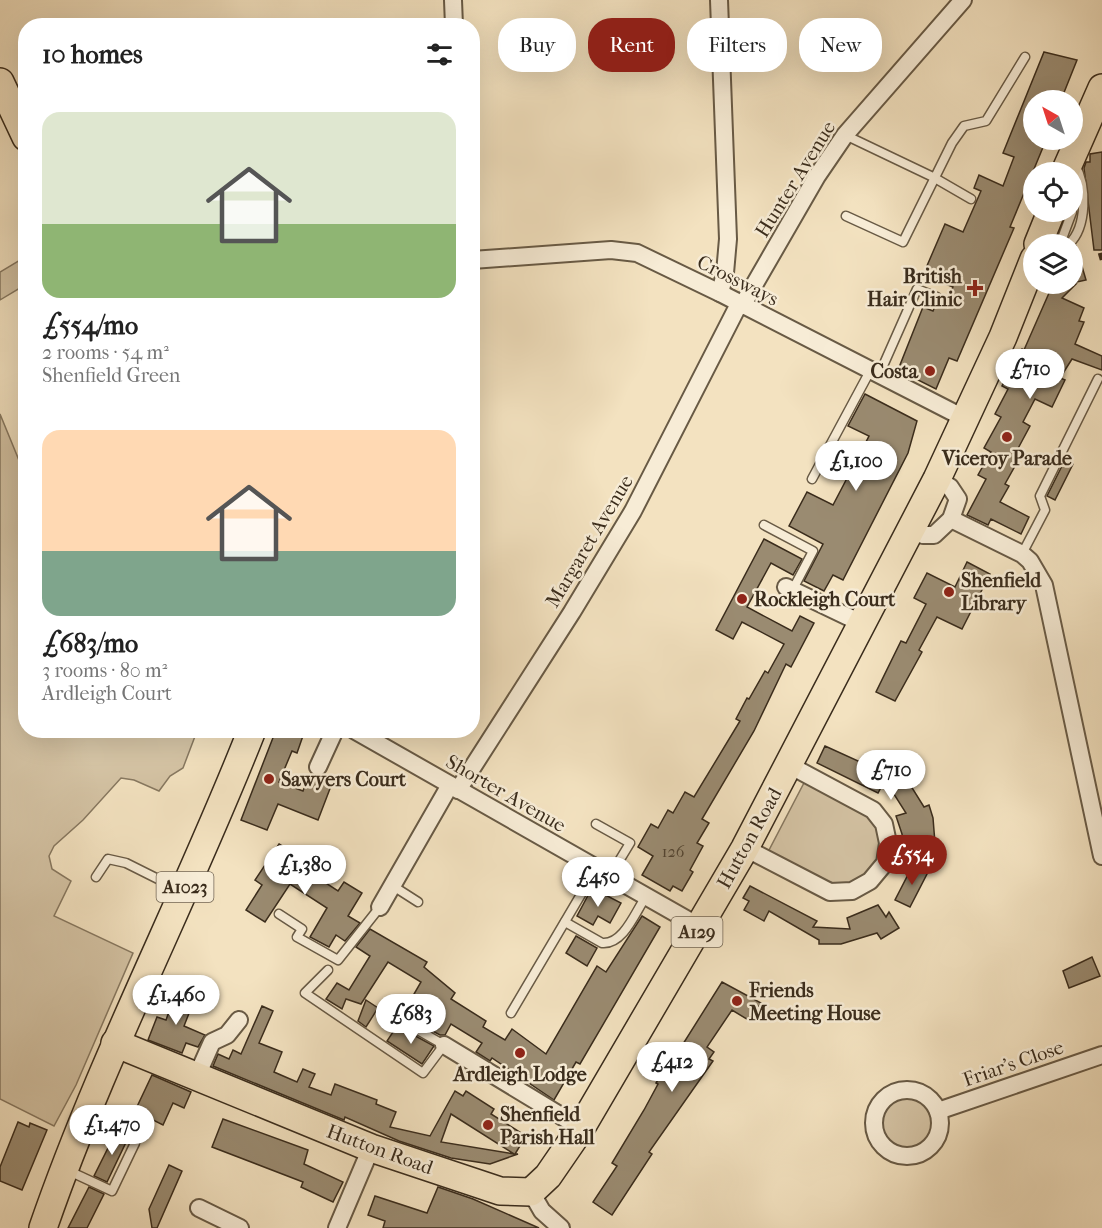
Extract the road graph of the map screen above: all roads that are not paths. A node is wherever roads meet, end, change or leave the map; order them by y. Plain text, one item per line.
1 (453, 0) edge
2 (719, 0) edge
3 (963, 0) edge
4 (454, 18) edge
5 (1024, 57) dead end
6 (0, 82) edge
7 (1102, 88) edge
8 (18, 120) edge
9 (845, 135) junction
10 (1072, 161) edge
11 (933, 177) junction
12 (970, 199) dead end
13 (846, 216) dead end
14 (1077, 234) edge
15 (480, 260) edge
16 (1023, 285) edge
17 (720, 293) junction
18 (937, 297) dead end
19 (741, 305) junction
20 (875, 373) junction
21 (1098, 379) dead end
22 (966, 419) junction
23 (812, 478) dead end
24 (937, 479) junction
25 (951, 519) junction
26 (764, 525) dead end
27 (910, 530) junction
28 (1022, 554) junction
29 (789, 589) joint
30 (861, 623) junction
31 (249, 738) edge
32 (331, 738) edge
33 (368, 738) edge
34 (789, 765) junction
35 (318, 768) dead end
36 (454, 788) junction
37 (596, 824) dead end
38 (745, 848) junction
39 (1102, 856) edge
40 (603, 872) junction
41 (96, 877) dead end
42 (393, 886) junction
43 (183, 892) junction
44 (645, 898) junction
45 (417, 902) dead end
46 (380, 907) joint
47 (279, 914) dead end
48 (565, 922) junction
49 (700, 927) junction
50 (328, 970) dead end
51 (511, 1013) dead end
52 (395, 1017) dead end
53 (240, 1020) dead end
54 (115, 1043) junction
55 (444, 1045) junction
56 (1102, 1055) edge
57 (196, 1078) junction
58 (938, 1111) dead end
59 (581, 1128) junction
60 (135, 1143) dead end
61 (371, 1148) junction
62 (66, 1169) junction
63 (531, 1192) junction
64 (199, 1208) dead end
65 (555, 1226) edge
66 (43, 1228) edge
67 (240, 1228) edge
68 (337, 1228) edge

1 - 4 street
2 - 17 street
3 - 9 street, Hunter Avenue
5 - 11 lane
6 - 8 main road
7 - 10 main road
9 - 11 lane
9 - 19 street, Hunter Avenue
10 - 14 lane
11 - 12 lane
11 - 13 lane
15 - 17 street, Crossways
16 - 22 main road, Hutton Road / A129
17 - 19 street, Crossways
18 - 20 lane
19 - 20 street, Crossways
19 - 36 street, Margaret Avenue
20 - 22 street, Crossways
20 - 23 lane
21 - 28 lane
22 - 24 main road, Hutton Road / A129
24 - 25 street
24 - 27 main road, Hutton Road / A129
25 - 27 street
25 - 28 street
26 - 29 lane
27 - 30 main road, Hutton Road / A129
28 - 39 street
29 - 30 street
30 - 34 main road, Hutton Road / A129
31 - 43 main road, A1023
32 - 35 street
33 - 36 street, Shorter Avenue
34 - 38 main road, Hutton Road / A129
34 - 38 street
36 - 40 street, Shorter Avenue
36 - 42 street, Margaret Avenue
37 - 40 lane
38 - 49 main road, Hutton Road / A129
40 - 44 street, Shorter Avenue
40 - 48 lane
41 - 43 lane
42 - 45 lane
42 - 46 street, Margaret Avenue
43 - 54 main road, A1023
44 - 48 lane
44 - 49 street, Shorter Avenue
46 - 47 lane
48 - 51 lane
49 - 59 main road, Hutton Road / A129
50 - 55 lane
52 - 55 lane
53 - 57 street
54 - 57 main road, Hutton Road
54 - 62 main road, A1023
55 - 59 street
56 - 58 street, Friar's Close
57 - 61 main road, Hutton Road
59 - 63 main road, Hutton Road / A129
60 - 62 lane
61 - 63 main road, Hutton Road
61 - 68 street
62 - 66 main road, A1023
63 - 65 street
64 - 67 street

